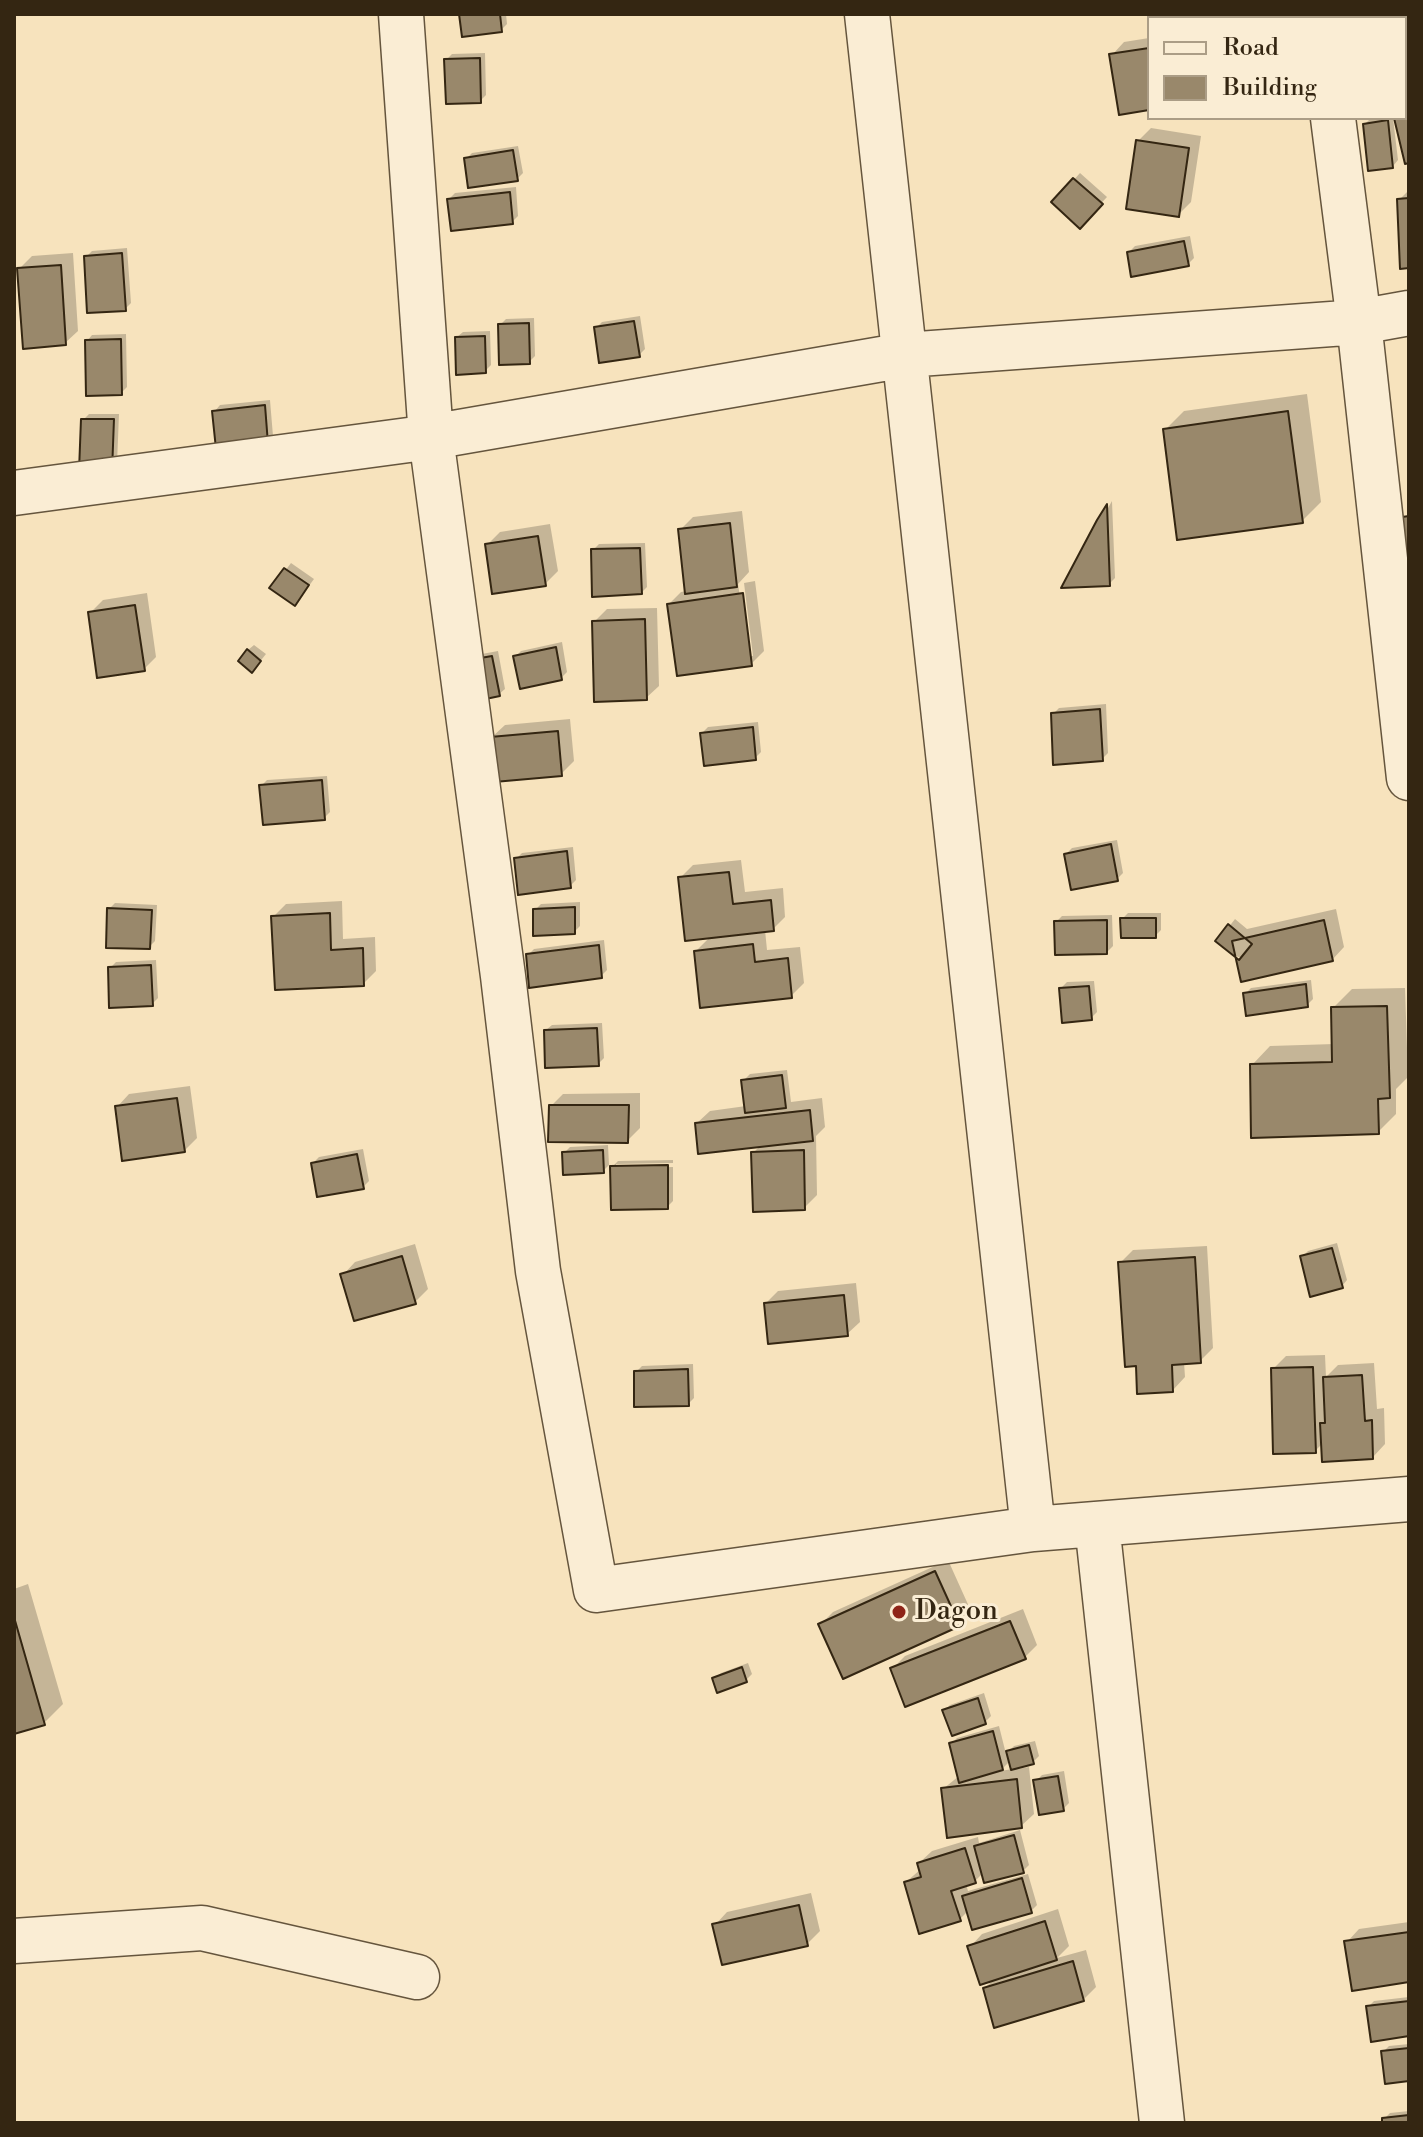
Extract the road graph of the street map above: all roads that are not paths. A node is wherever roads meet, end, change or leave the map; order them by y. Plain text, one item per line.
1 (401, 14) edge
2 (867, 14) edge
3 (1333, 120) edge
4 (1409, 313) edge
5 (1359, 322) junction
6 (905, 355) junction
7 (431, 437) junction
8 (14, 494) edge
9 (1409, 778) edge
10 (1409, 1499) edge
11 (1097, 1524) junction
12 (1033, 1529) junction
13 (14, 1941) edge
14 (417, 1977) dead end
15 (1162, 2123) edge

1 - 7 street
2 - 6 street
3 - 5 street
4 - 5 street
5 - 6 street
5 - 9 street
6 - 7 street
6 - 12 street
7 - 8 street
7 - 12 street
10 - 11 street
11 - 12 street
11 - 15 street
13 - 14 street

